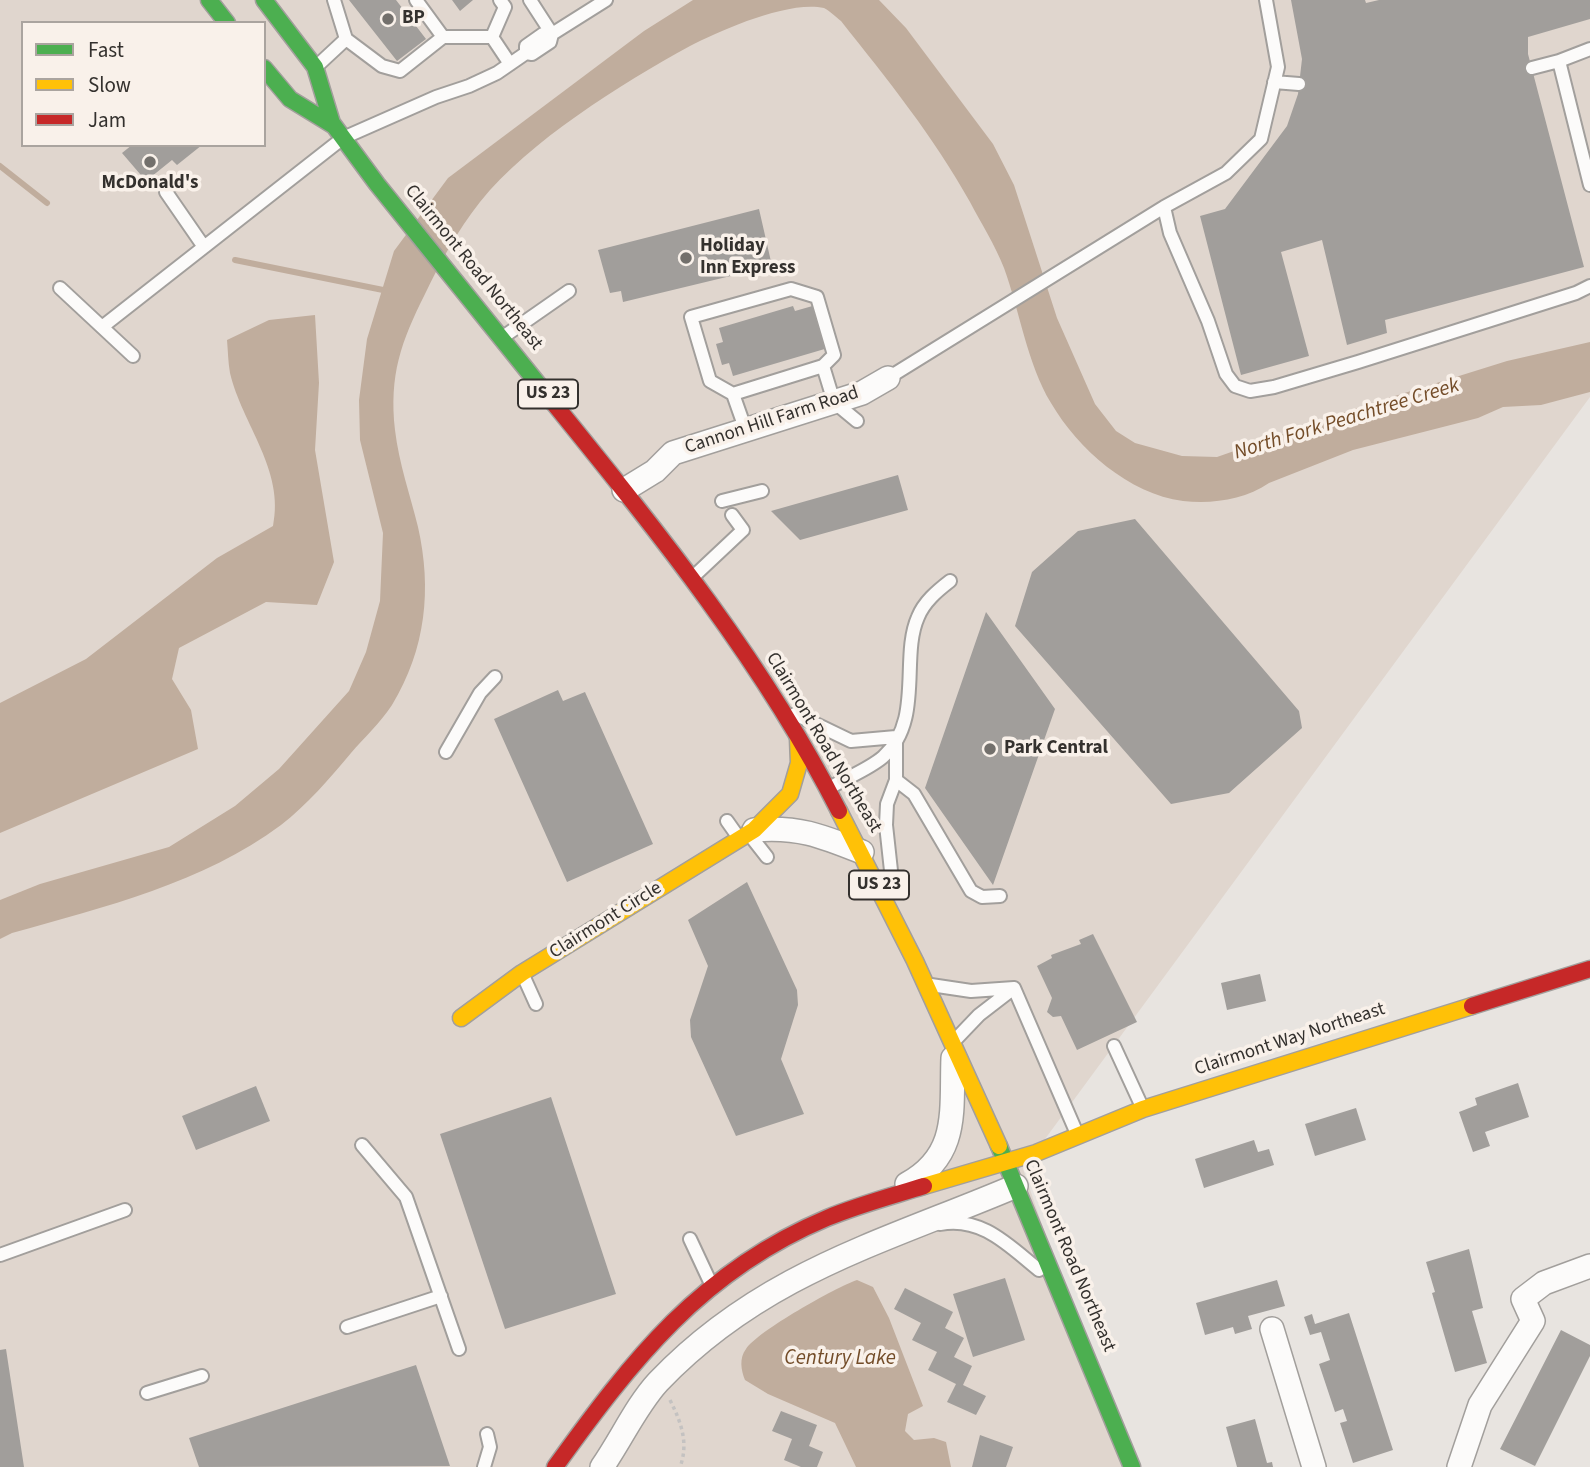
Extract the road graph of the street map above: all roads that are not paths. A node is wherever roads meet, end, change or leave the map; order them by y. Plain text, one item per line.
1 (209, 0) edge
2 (264, 0) edge
3 (334, 0) edge
4 (416, 0) edge
5 (500, 0) edge
6 (530, 0) edge
7 (606, 0) edge
8 (1266, 0) edge
9 (225, 21) edge
10 (552, 34) junction
11 (443, 37) junction
12 (492, 37) junction
13 (346, 39) junction
14 (1590, 49) edge
15 (1559, 61) junction
16 (510, 64) junction
17 (315, 67) junction
18 (1532, 68) dead end
19 (266, 70) edge
20 (1275, 82) junction
21 (1299, 84) dead end
22 (338, 132) junction
23 (1590, 185) edge
24 (166, 192) dead end
25 (1164, 208) junction
26 (204, 247) junction
27 (1590, 286) edge
28 (60, 288) dead end
29 (569, 291) dead end
30 (102, 327) junction
31 (503, 337) junction
32 (133, 356) dead end
33 (823, 366) junction
34 (888, 378) joint
35 (733, 394) junction
36 (834, 402) junction
37 (857, 421) dead end
38 (745, 428) junction
39 (624, 490) junction
40 (762, 491) dead end
41 (722, 501) dead end
42 (732, 515) dead end
43 (692, 578) junction
44 (950, 581) dead end
45 (495, 677) dead end
46 (778, 707) junction
47 (896, 737) junction
48 (798, 738) junction
49 (446, 751) dead end
50 (896, 780) junction
51 (828, 789) junction
52 (727, 821) dead end
53 (747, 834) junction
54 (863, 852) junction
55 (767, 857) dead end
56 (1000, 896) dead end
57 (896, 921) junction
58 (1590, 970) edge
59 (522, 973) junction
60 (926, 984) junction
61 (1014, 988) junction
62 (536, 1004) dead end
63 (461, 1018) dead end
64 (953, 1044) junction
65 (1114, 1046) dead end
66 (1143, 1109) junction
67 (1078, 1136) junction
68 (362, 1145) dead end
69 (1006, 1161) junction
70 (1017, 1186) junction
71 (872, 1200) junction
72 (125, 1210) dead end
73 (905, 1230) junction
74 (690, 1239) dead end
75 (0, 1255) edge
76 (1590, 1266) edge
77 (712, 1286) junction
78 (1059, 1286) junction
79 (441, 1296) junction
80 (347, 1327) dead end
81 (1272, 1329) dead end
82 (459, 1349) dead end
83 (202, 1376) dead end
84 (147, 1393) dead end
85 (487, 1434) dead end
86 (484, 1467) edge
87 (555, 1467) edge
88 (602, 1467) edge
89 (1132, 1467) edge
90 (1314, 1467) edge
91 (1459, 1467) edge

1 - 9 main road
2 - 17 main road, Clairmont Road Northeast / US 23
3 - 13 lane
4 - 11 lane
5 - 12 lane
6 - 10 lane
7 - 10 lane
8 - 20 lane
10 - 16 lane
11 - 12 lane
11 - 13 lane
12 - 16 lane
13 - 17 lane
14 - 15 lane
15 - 18 lane
15 - 23 lane
16 - 22 lane
17 - 22 main road, Clairmont Road Northeast / US 23
19 - 22 main road, Clairmont Road Northeast / US 23
20 - 21 lane
20 - 25 lane
22 - 26 lane
22 - 31 main road, Clairmont Road Northeast / US 23
24 - 26 lane
25 - 27 lane
25 - 34 lane
26 - 30 lane
28 - 30 lane
29 - 31 lane
30 - 32 lane
31 - 39 main road, Clairmont Road Northeast / US 23
33 - 35 lane
33 - 35 lane
33 - 36 lane
34 - 36 street, Cannon Hill Farm Road
35 - 38 lane
36 - 37 lane
36 - 38 street, Cannon Hill Farm Road
38 - 39 street, Cannon Hill Farm Road
39 - 43 main road, Clairmont Road Northeast / US 23
40 - 41 lane
42 - 43 lane
43 - 46 main road, Clairmont Road Northeast / US 23
44 - 47 lane
45 - 49 lane
46 - 47 lane
46 - 48 main road, Clairmont Road Northeast / US 23
47 - 50 lane
47 - 51 lane
48 - 51 main road, Clairmont Road Northeast / US 23
48 - 53 main road, Clairmont Circle
50 - 56 lane
50 - 57 lane
51 - 54 main road, Clairmont Road Northeast / US 23
52 - 53 lane
53 - 54 street, Clairmont Circle
53 - 55 lane
53 - 59 main road, Clairmont Circle
54 - 57 main road, Clairmont Road Northeast / US 23
57 - 60 main road, Clairmont Road Northeast / US 23
58 - 66 main road, Clairmont Way Northeast
59 - 62 lane
59 - 63 main road, Clairmont Circle
60 - 61 lane
60 - 64 main road, Clairmont Road Northeast / US 23
61 - 64 lane
61 - 67 lane
64 - 69 main road, Clairmont Road Northeast / US 23
64 - 71 street
65 - 66 lane
66 - 67 main road, Clairmont Way Northeast
67 - 69 main road, Clairmont Way Northeast
68 - 79 lane
69 - 70 main road, Clairmont Road Northeast / US 23
69 - 71 main road, Clairmont Way Northeast
70 - 73 street
70 - 78 main road, Clairmont Road Northeast / US 23
71 - 77 main road, Clairmont Way Northeast
72 - 75 lane
73 - 78 lane
73 - 88 street
74 - 77 lane
76 - 91 street
77 - 87 main road, Clairmont Way Northeast
78 - 89 main road, Clairmont Road Northeast / US 23
79 - 80 lane
79 - 82 lane
81 - 90 street
83 - 84 lane
85 - 86 lane

